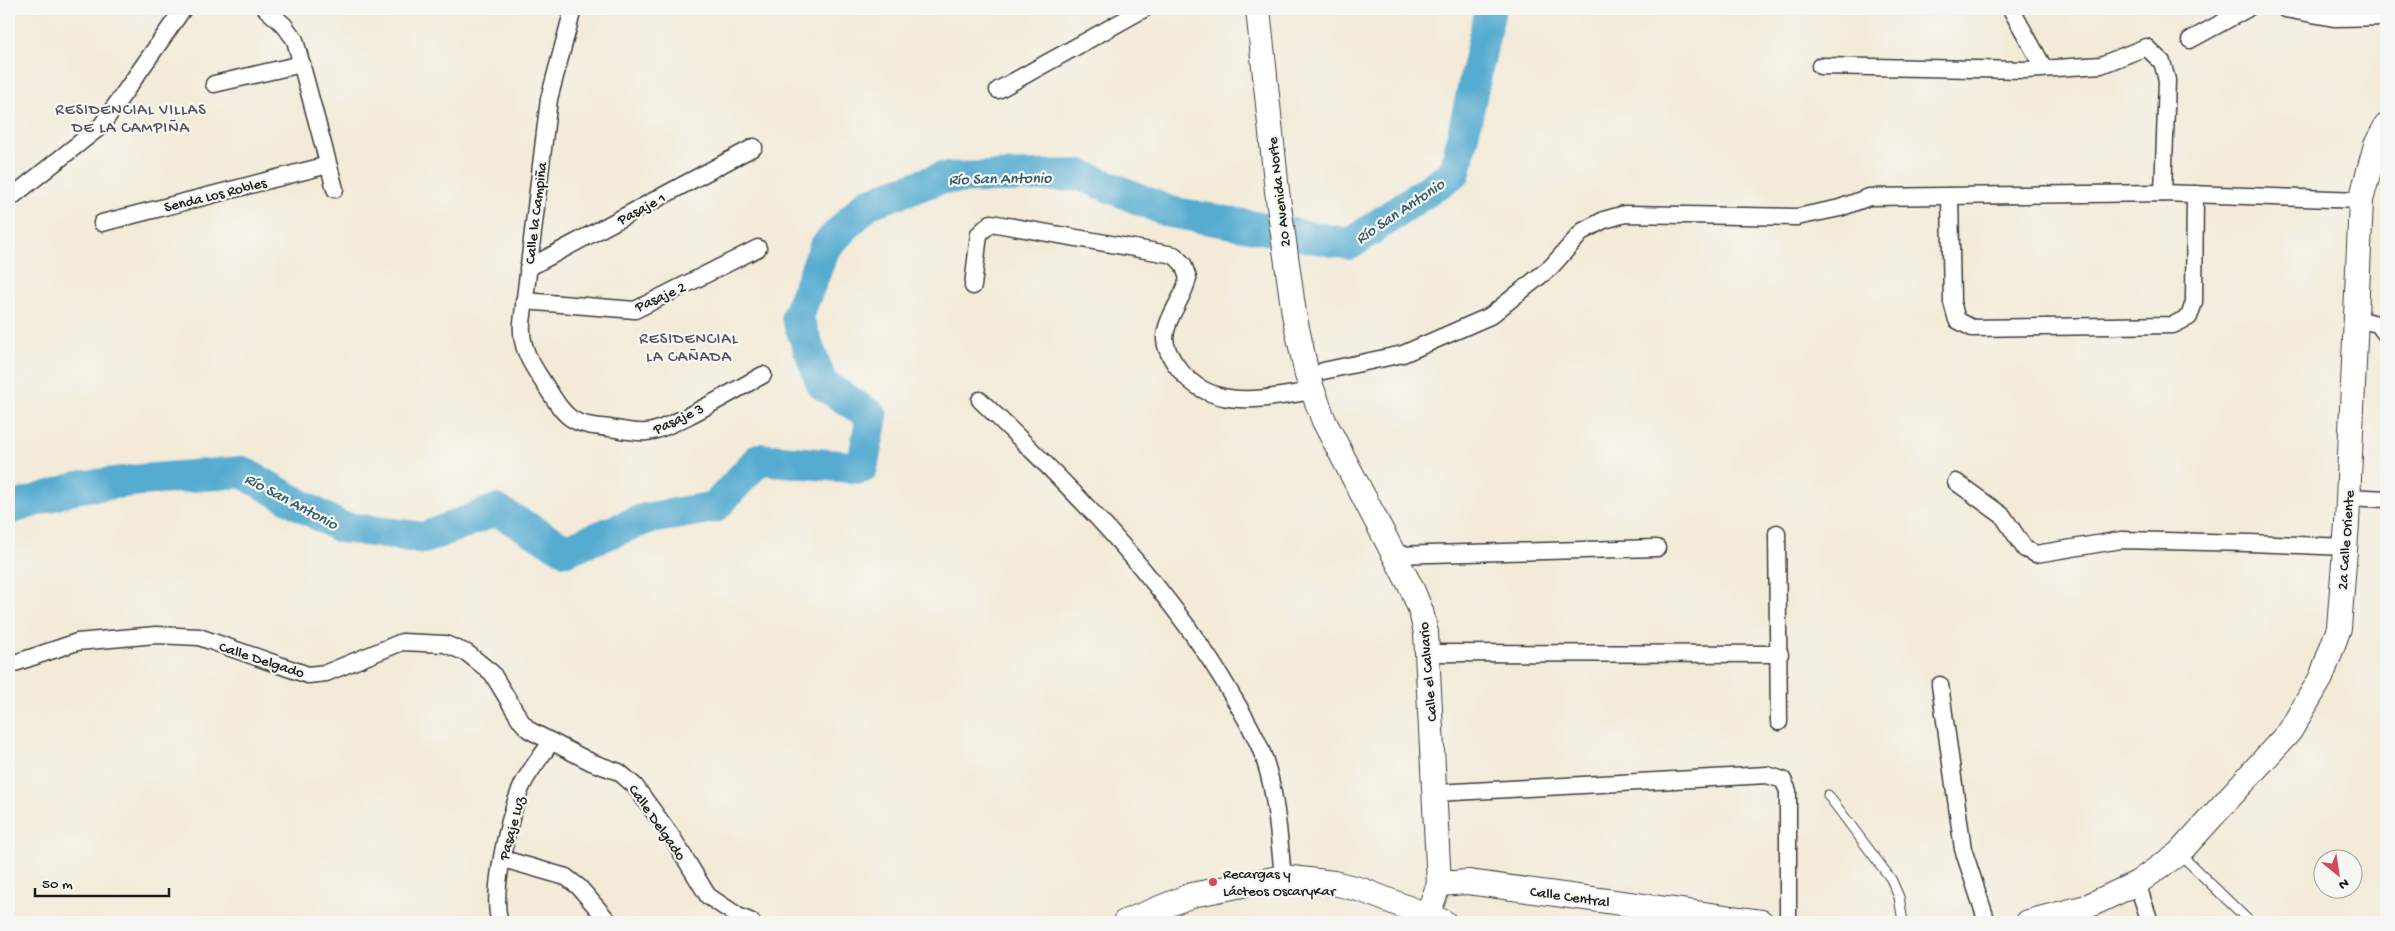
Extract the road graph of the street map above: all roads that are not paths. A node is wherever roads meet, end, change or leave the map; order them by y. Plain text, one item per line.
1 (183, 9) edge
2 (266, 9) edge
3 (573, 9) edge
4 (1144, 9) edge
5 (1258, 9) edge
6 (2011, 9) edge
7 (2248, 9) edge
8 (2285, 9) edge
9 (2386, 17) edge
10 (2190, 40) dead end
11 (302, 64) junction
12 (1820, 66) dead end
13 (2044, 68) junction
14 (214, 84) dead end
15 (998, 90) dead end
16 (2386, 126) edge
17 (754, 147) dead end
18 (328, 165) junction
19 (335, 189) dead end
20 (2163, 193) junction
21 (2195, 194) junction
22 (1950, 196) junction
23 (9, 198) edge
24 (2361, 200) junction
25 (102, 223) dead end
26 (758, 248) dead end
27 (528, 268) junction
28 (973, 286) dead end
29 (524, 301) junction
30 (2355, 319) junction
31 (2386, 335) edge
32 (763, 375) dead end
33 (1315, 379) junction
34 (980, 400) dead end
35 (561, 410) joint
36 (1956, 482) dead end
37 (2348, 498) junction
38 (2386, 499) edge
39 (1777, 533) dead end
40 (1657, 548) dead end
41 (2346, 548) junction
42 (1393, 554) junction
43 (1428, 652) junction
44 (1780, 654) junction
45 (9, 665) edge
46 (1940, 685) dead end
47 (1779, 722) dead end
48 (552, 742) junction
49 (1436, 793) junction
50 (1828, 795) dead end
51 (2179, 853) junction
52 (503, 859) junction
53 (1283, 877) junction
54 (2137, 883) junction
55 (1439, 884) junction
56 (1432, 920) edge
57 (500, 922) edge
58 (609, 922) edge
59 (752, 922) edge
60 (1125, 922) edge
61 (1761, 922) edge
62 (1788, 922) edge
63 (1903, 922) edge
64 (1987, 922) edge
65 (2028, 922) edge
66 (2150, 922) edge
67 (2250, 922) edge

1 - 23 street
2 - 11 street
3 - 27 street, Calle la Campiña
4 - 15 street
5 - 33 street, 20 Avenida Norte
6 - 13 street
7 - 10 street
8 - 9 street
11 - 14 street
11 - 18 street
12 - 13 street
13 - 20 street
16 - 24 street, 2a Calle Oriente
17 - 27 street, Pasaje 1
18 - 19 street
18 - 25 street, Senda Los Robles
20 - 21 street
20 - 22 street
21 - 22 street
21 - 24 street
22 - 33 street
24 - 30 street, 2a Calle Oriente
26 - 29 street, Pasaje 2
27 - 29 street, Calle la Campiña
28 - 33 street
29 - 35 street, Calle la Campiña
30 - 31 street
30 - 37 street, 2a Calle Oriente
32 - 35 street, Pasaje 3
33 - 42 street, Calle el Calvario
34 - 53 street
36 - 41 street
37 - 38 street
37 - 41 street, 2a Calle Oriente
39 - 44 street
40 - 42 street
41 - 51 street, 2a Calle Oriente
42 - 43 street, Calle el Calvario
43 - 44 street
43 - 49 street, Calle el Calvario
44 - 47 street
45 - 48 street, Calle Delgado
46 - 64 street
48 - 52 street, Pasaje Luz
48 - 59 street, Calle Delgado
49 - 55 street, Calle el Calvario
49 - 62 street
50 - 63 lane
51 - 54 street, 2a Calle Oriente
51 - 67 lane
52 - 57 street, Pasaje Luz
52 - 58 street
53 - 56 street
53 - 60 street
54 - 65 street
54 - 66 street
55 - 56 street, Calle el Calvario
55 - 61 street, Calle Central

